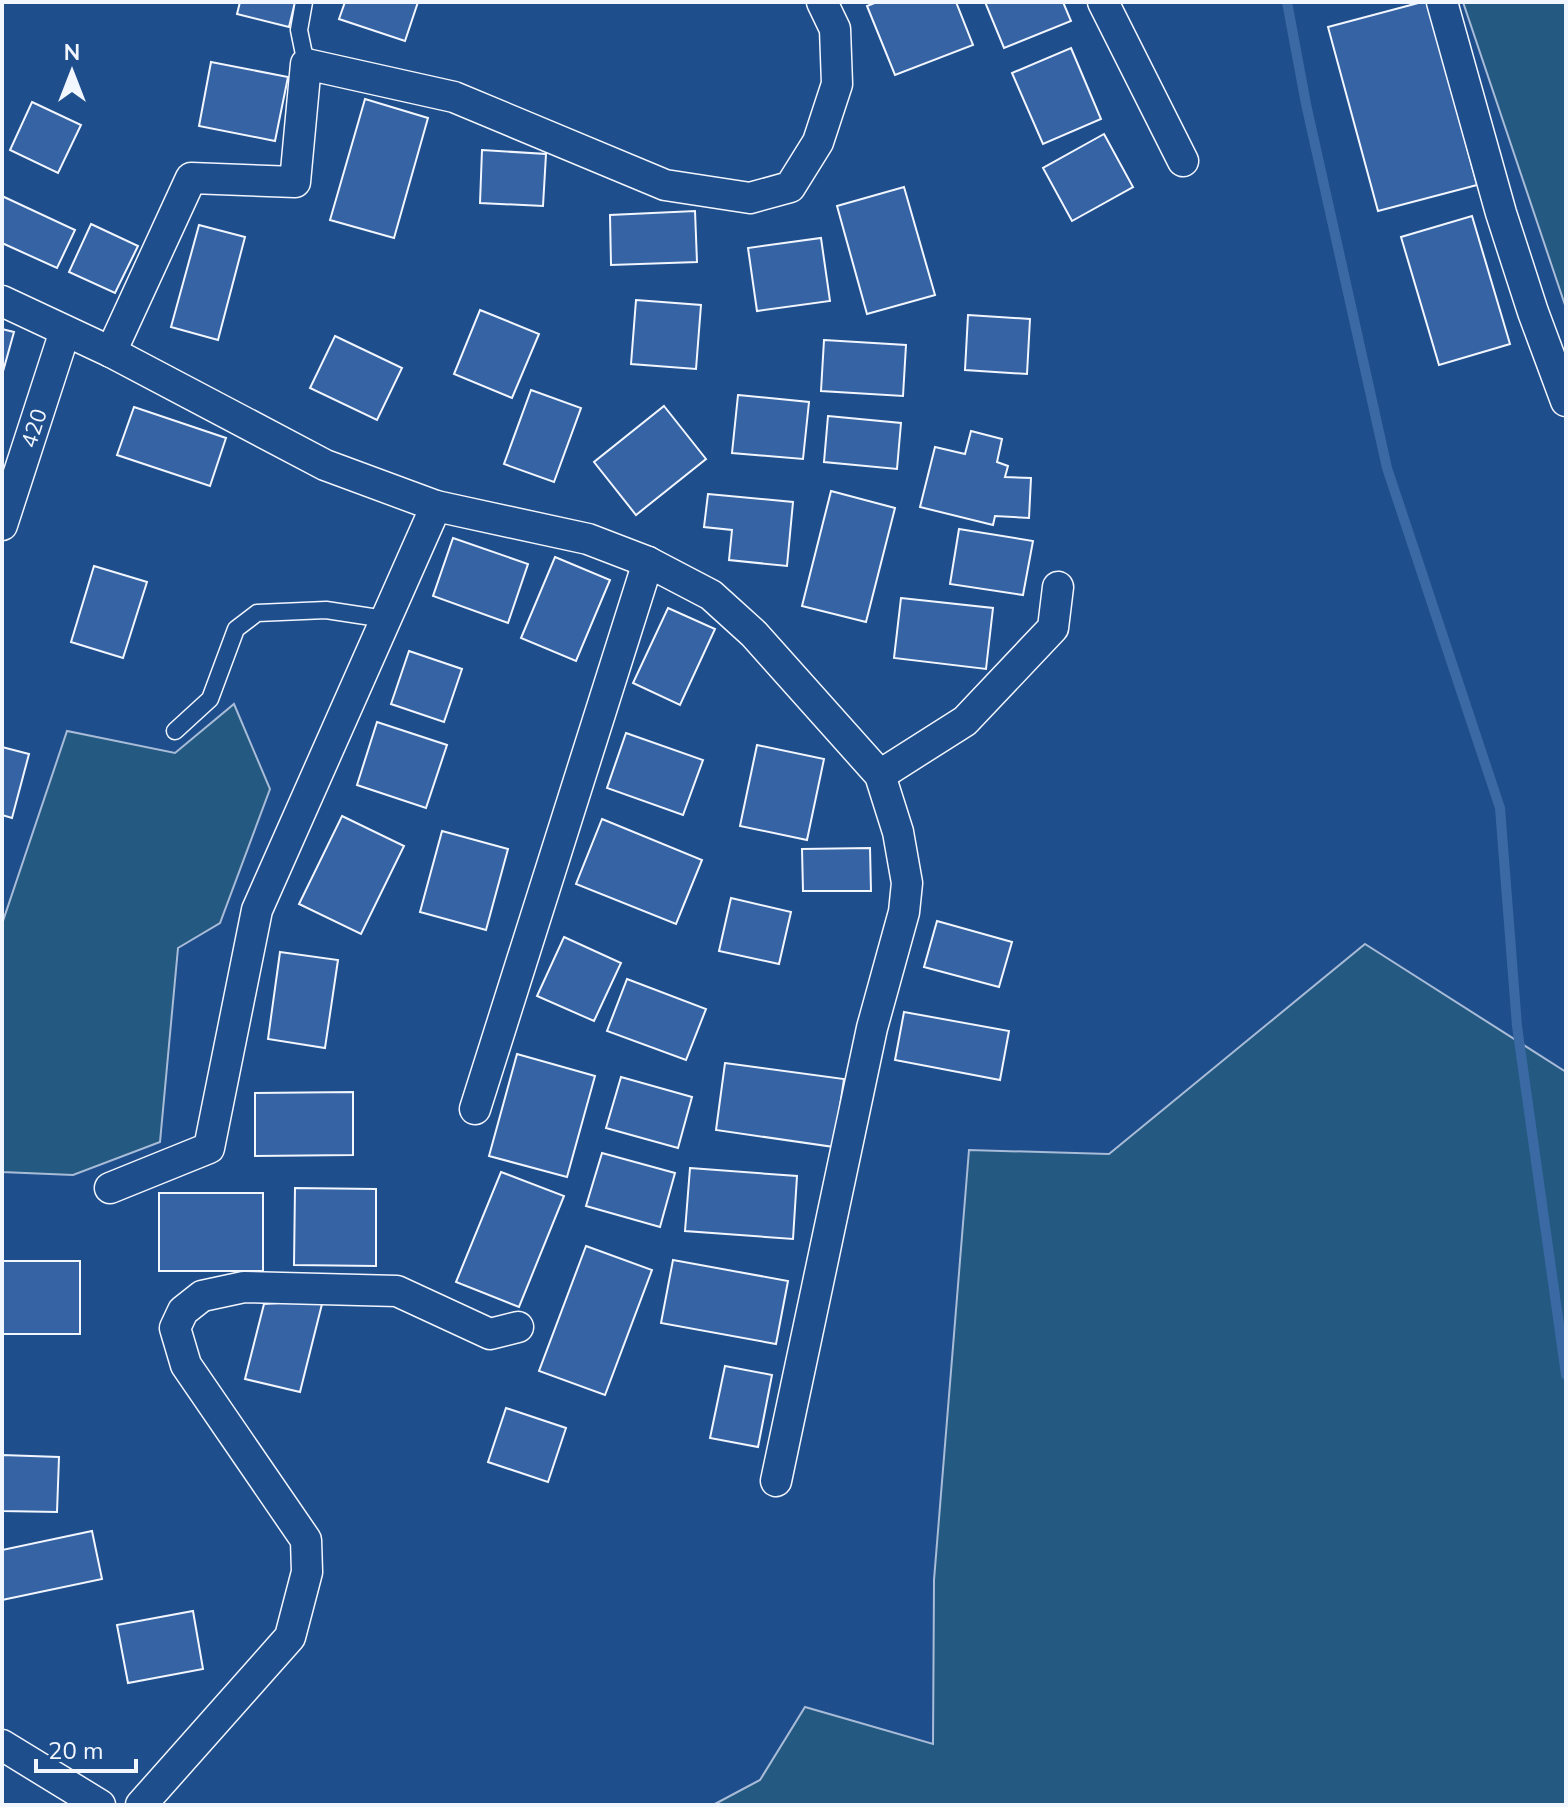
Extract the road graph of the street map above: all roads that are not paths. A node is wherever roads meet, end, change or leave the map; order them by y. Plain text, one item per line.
1 (304, 2) edge
2 (822, 2) edge
3 (1103, 2) edge
4 (1442, 2) edge
5 (306, 64) junction
6 (1183, 161) dead end
7 (2, 301) edge
8 (65, 331) junction
9 (111, 352) junction
10 (1566, 401) edge
11 (436, 506) junction
12 (2, 525) edge
13 (648, 562) junction
14 (1058, 587) dead end
15 (385, 619) junction
16 (175, 731) dead end
17 (880, 775) junction
18 (475, 1109) dead end
19 (110, 1188) dead end
20 (518, 1327) dead end
21 (776, 1481) dead end
22 (2, 1745) edge
23 (100, 1805) edge
24 (141, 1805) edge

1 - 5 lane
2 - 5 street
3 - 6 street
4 - 10 street
5 - 9 street
7 - 8 street
8 - 9 street
8 - 12 street, 420
9 - 11 street
11 - 13 street
11 - 15 street
13 - 17 street
13 - 18 street
14 - 17 street
15 - 16 lane
15 - 19 street
17 - 21 street
20 - 24 street
22 - 23 street

